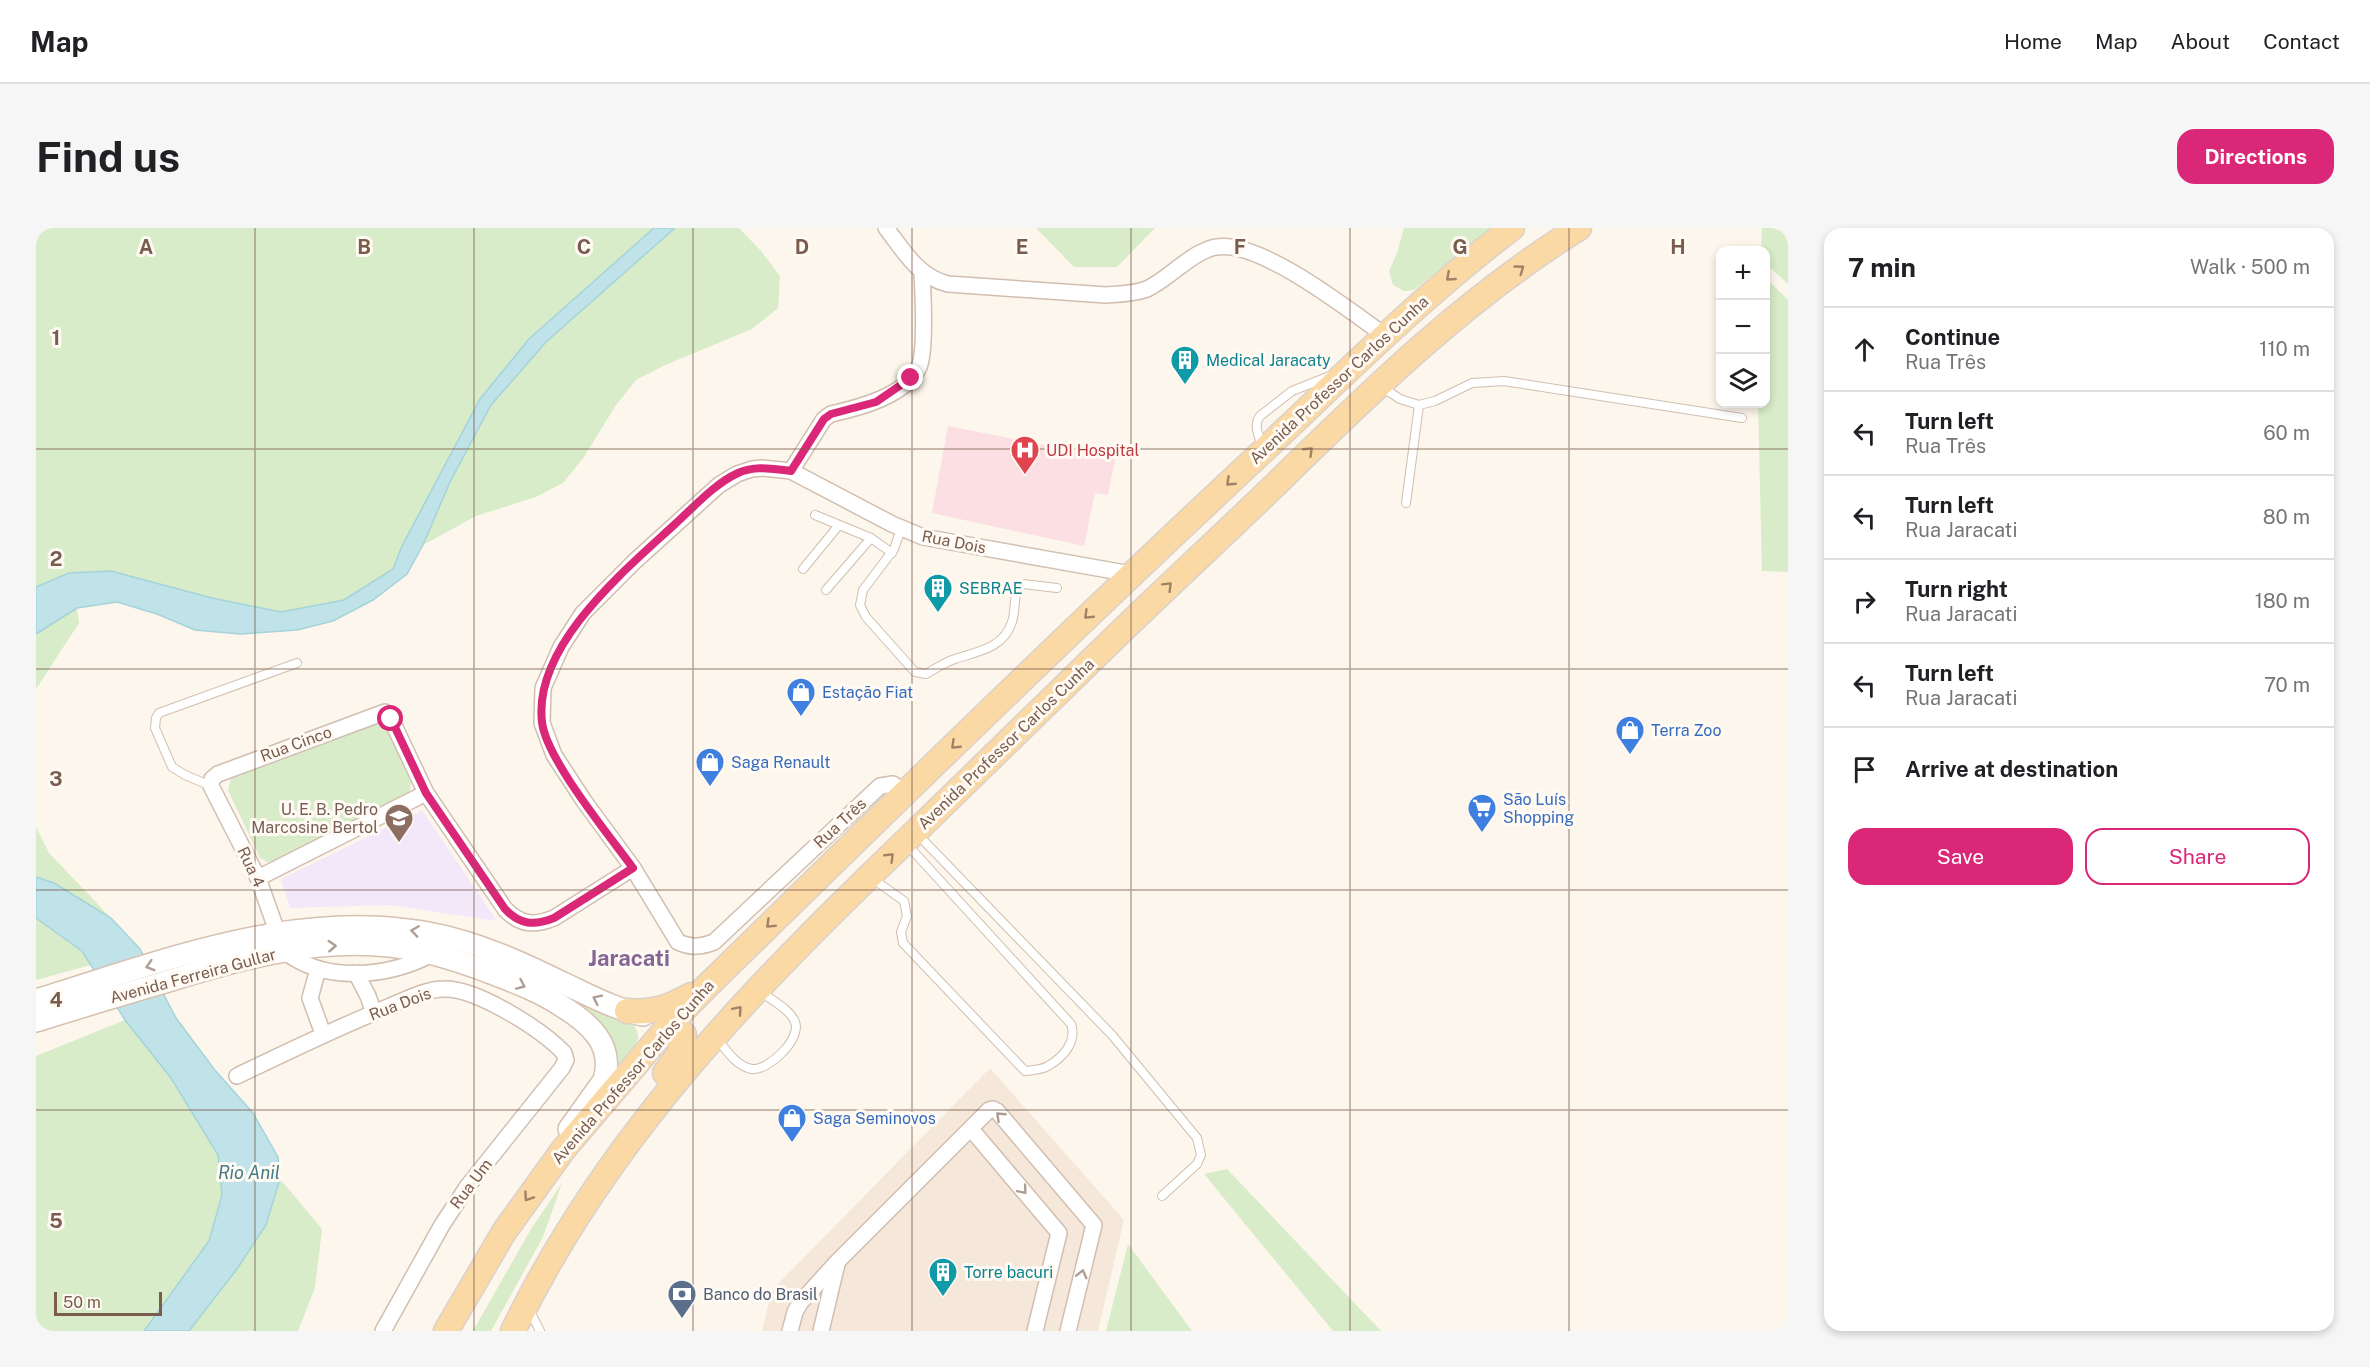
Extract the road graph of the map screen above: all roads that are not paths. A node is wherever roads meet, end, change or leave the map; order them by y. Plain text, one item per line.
1 (886, 228) edge
2 (1512, 228) edge
3 (1579, 228) edge
4 (922, 273) junction
5 (1384, 335) junction
6 (1378, 384) junction
7 (1419, 405) junction
8 (1742, 418) dead end
9 (791, 471) junction
10 (1406, 503) dead end
11 (815, 515) dead end
12 (840, 525) junction
13 (901, 529) junction
14 (871, 538) junction
15 (892, 553) junction
16 (803, 568) dead end
17 (1131, 574) junction
18 (1057, 588) dead end
19 (826, 590) dead end
20 (297, 663) dead end
21 (210, 786) junction
22 (905, 792) junction
23 (426, 793) junction
24 (925, 842) dead end
25 (914, 852) dead end
26 (633, 868) junction
27 (870, 876) junction
28 (258, 878) junction
29 (779, 880) junction
30 (797, 898) junction
31 (281, 941) junction
32 (432, 954) junction
33 (318, 969) junction
34 (356, 973) junction
35 (706, 987) junction
36 (757, 988) junction
37 (44, 1008) edge
38 (627, 1011) junction
39 (374, 1013) junction
40 (672, 1022) junction
41 (323, 1034) junction
42 (715, 1035) junction
43 (559, 1048) joint
44 (237, 1076) dead end
45 (971, 1129) junction
46 (563, 1150) junction
47 (1162, 1196) dead end
48 (550, 1257) junction
49 (837, 1262) junction
50 (526, 1303) junction
51 (383, 1331) edge
52 (446, 1331) edge
53 (513, 1331) edge
54 (540, 1331) edge
55 (790, 1331) edge
56 (821, 1331) edge
57 (1035, 1331) edge
58 (1068, 1331) edge

1 - 4 street
2 -> 5 main road, Avenida Professor Carlos Cunha
6 -> 3 main road, Avenida Professor Carlos Cunha
4 - 5 street
4 - 9 street
5 -> 17 main road, Avenida Professor Carlos Cunha
6 - 7 lane
27 -> 6 main road, Avenida Professor Carlos Cunha
7 - 8 lane
7 - 10 lane
9 - 13 street, Rua Dois
9 - 26 street
11 - 12 lane
12 - 14 lane
12 - 16 lane
13 - 15 lane
13 - 17 street, Rua Dois
14 - 15 lane
14 - 19 lane
15 - 18 lane
17 -> 22 main road, Avenida Professor Carlos Cunha
20 - 21 lane
21 - 23 street, Rua Cinco
21 - 28 street, Rua 4
22 - 29 street, Rua Três
22 - 30 main road, Avenida Professor Carlos Cunha
23 - 26 street
23 - 28 street
24 - 47 lane
25 - 27 lane
26 - 29 street, Rua Três
27 - 36 main road, Avenida Professor Carlos Cunha
28 - 31 street, Rua 4
29 - 30 street
30 -> 35 main road, Avenida Professor Carlos Cunha
31 -> 32 main road, Avenida Ferreira Gullar
31 - 33 street
31 - 37 main road, Avenida Ferreira Gullar
38 -> 31 main road, Avenida Ferreira Gullar
32 - 34 street
32 -> 46 main road, Avenida Ferreira Gullar
33 - 34 street
33 - 41 street
34 - 39 street
35 - 38 main road
35 - 40 main road, Avenida Professor Carlos Cunha
42 -> 36 main road, Avenida Professor Carlos Cunha
36 - 42 lane
38 - 40 main road, Avenida Ferreira Gullar
39 - 41 street, Rua Dois
39 - 43 street, Rua Dois
40 - 46 main road, Avenida Professor Carlos Cunha
40 - 48 main road
41 - 44 street, Rua Dois
42 - 48 main road, Avenida Professor Carlos Cunha
43 - 51 street, Rua Um
45 - 49 street
45 -> 57 street
58 -> 45 street
46 -> 52 main road, Avenida Professor Carlos Cunha
48 - 50 main road, Avenida Professor Carlos Cunha
49 - 55 street
49 - 56 street
50 - 53 main road, Avenida Professor Carlos Cunha
50 - 54 lane

